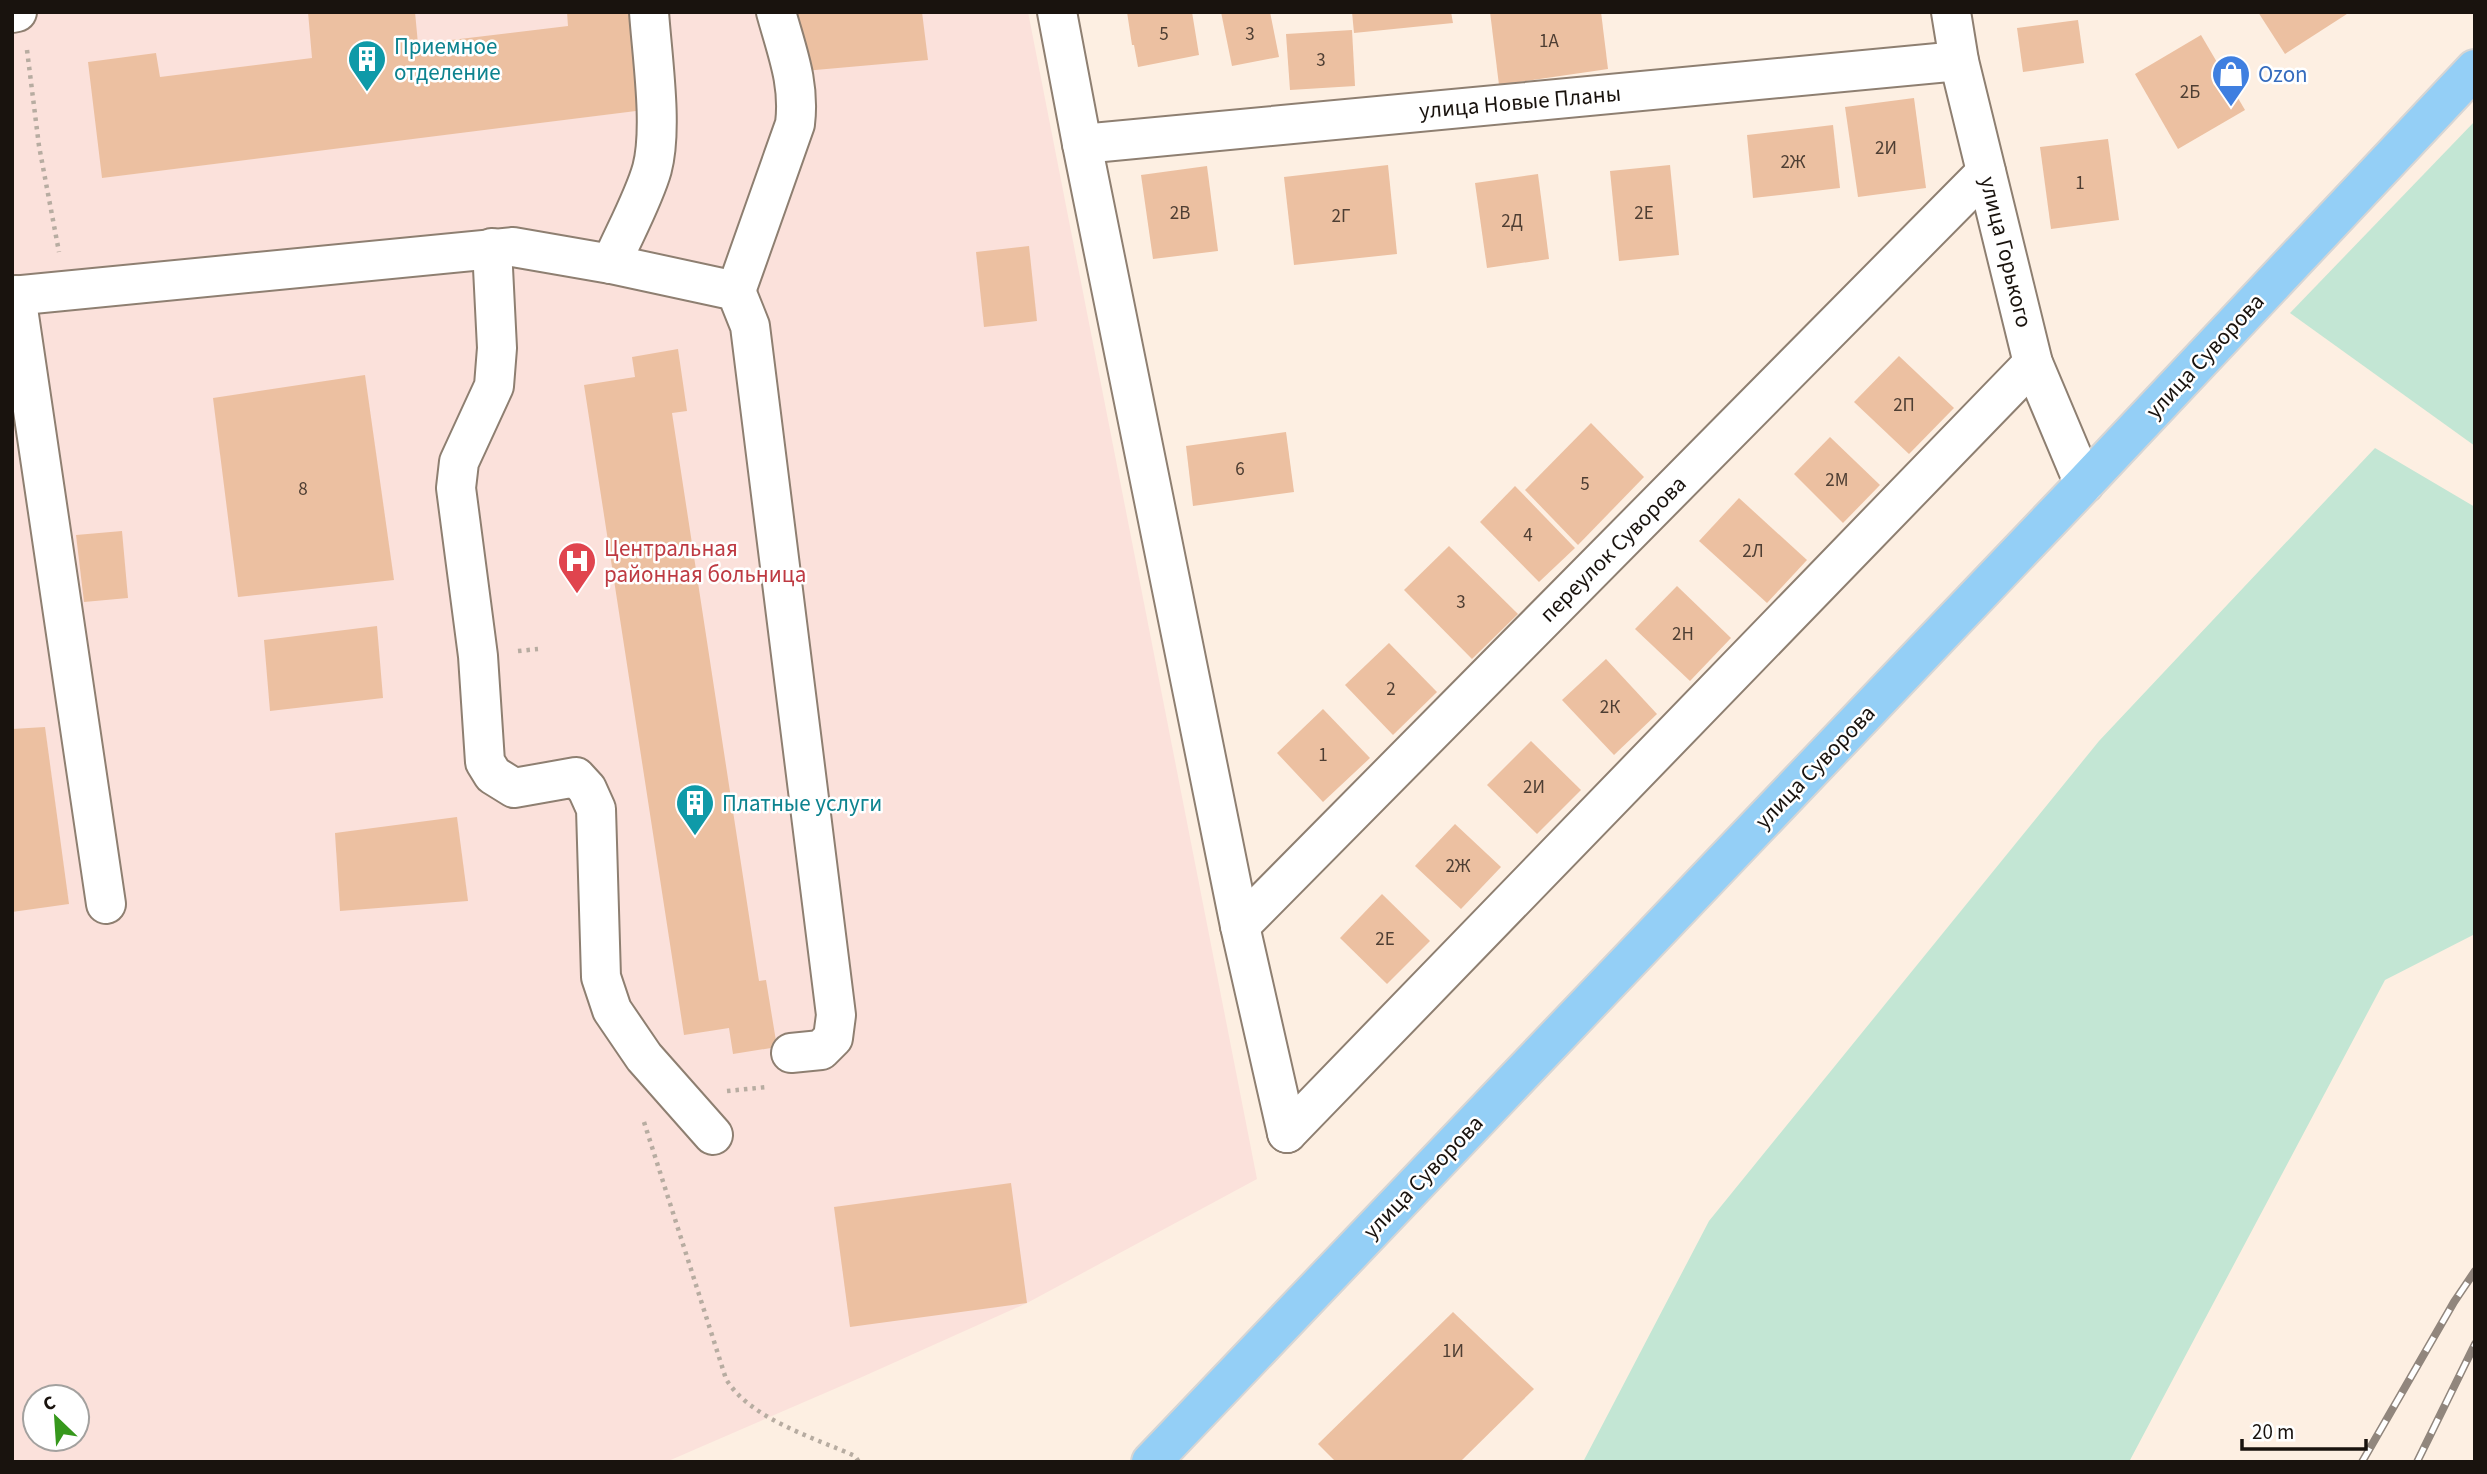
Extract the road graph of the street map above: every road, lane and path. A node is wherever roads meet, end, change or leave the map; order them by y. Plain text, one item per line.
1 (649, 12) edge
2 (776, 12) edge
3 (1057, 12) edge
4 (1951, 12) edge
5 (18, 21) edge
6 (1959, 61) junction
7 (2475, 69) edge
8 (1082, 144) junction
9 (1986, 172) junction
10 (492, 248) junction
11 (611, 264) junction
12 (66, 291) junction
13 (736, 291) junction
14 (14, 295) edge
15 (2033, 363) junction
16 (2084, 484) junction
17 (106, 904) dead end
18 (1240, 926) junction
19 (806, 1051) joint
20 (678, 1097) junction
21 (642, 1115) dead end
22 (713, 1135) dead end
23 (859, 1462) edge
24 (1152, 1462) edge

1 - 11 street
2 - 13 street
3 - 8 street
4 - 6 street, улица Горького
5 - 12 path
6 - 8 street, улица Новые Планы
6 - 9 street, улица Горького
7 - 16 main road, улица Суворова
8 - 18 street
9 - 15 street, улица Горького
9 - 18 street, переулок Суворова
10 - 11 street
10 - 12 street
10 - 20 street
11 - 13 street
12 - 14 street
13 - 19 street
14 - 17 street
15 - 16 street, улица Горького
15 - 18 street
16 - 24 main road, улица Суворова
19 - 20 path
20 - 22 street
21 - 23 path

